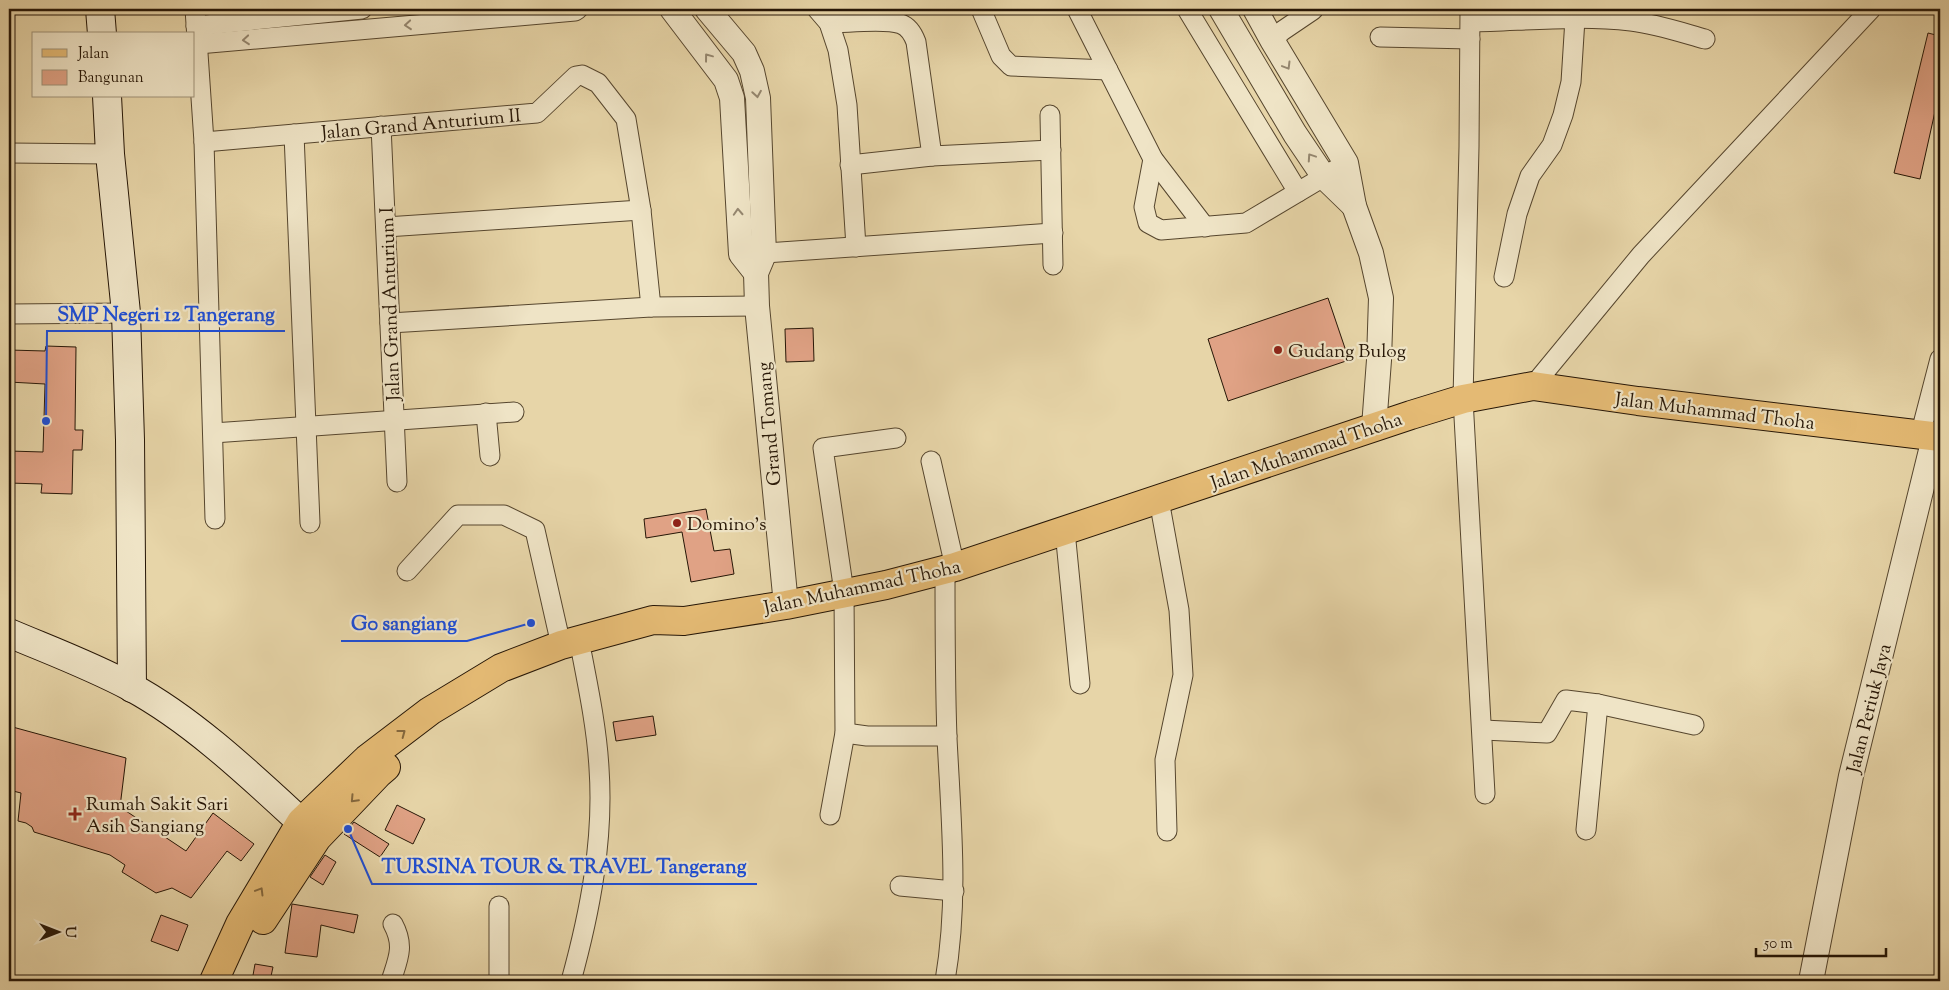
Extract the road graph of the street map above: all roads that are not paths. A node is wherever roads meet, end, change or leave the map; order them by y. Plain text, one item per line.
1 (100, 9) edge
2 (357, 9) edge
3 (576, 9) edge
4 (672, 9) edge
5 (707, 9) edge
6 (817, 9) edge
7 (981, 9) edge
8 (1077, 9) edge
9 (1187, 9) edge
10 (1255, 9) edge
11 (1871, 9) edge
12 (1313, 10) dead end
13 (1224, 14) edge
14 (1580, 15) edge
15 (829, 23) junction
16 (1470, 23) edge
17 (196, 26) edge
18 (354, 30) junction
19 (102, 32) edge
20 (1202, 34) junction
21 (1380, 37) dead end
22 (1705, 39) dead end
23 (1272, 40) junction
24 (1108, 70) junction
25 (107, 98) edge
26 (1050, 115) dead end
27 (381, 126) junction
28 (294, 134) junction
29 (204, 142) junction
30 (1051, 150) junction
31 (9, 153) edge
32 (110, 154) junction
33 (932, 156) junction
34 (1153, 159) junction
35 (1346, 163) junction
36 (850, 165) junction
37 (1324, 177) junction
38 (1298, 192) junction
39 (1354, 206) junction
40 (641, 210) junction
41 (386, 227) junction
42 (1205, 227) junction
43 (1053, 233) junction
44 (856, 247) junction
45 (760, 264) junction
46 (1053, 265) dead end
47 (1504, 276) dead end
48 (757, 306) junction
49 (651, 307) junction
50 (126, 313) junction
51 (9, 314) edge
52 (390, 323) junction
53 (1940, 359) edge
54 (1533, 386) junction
55 (1463, 399) junction
56 (514, 412) dead end
57 (486, 413) junction
58 (394, 420) junction
59 (305, 426) junction
60 (1374, 427) junction
61 (213, 433) junction
62 (1932, 437) edge
63 (896, 438) dead end
64 (490, 456) dead end
65 (931, 461) dead end
66 (397, 482) dead end
67 (1159, 500) junction
68 (215, 519) dead end
69 (310, 523) dead end
70 (1065, 531) junction
71 (950, 568) junction
72 (407, 571) dead end
73 (844, 592) junction
74 (786, 605) junction
75 (9, 633) edge
76 (571, 650) junction
77 (1080, 684) dead end
78 (132, 688) junction
79 (1598, 704) junction
80 (1694, 725) dead end
81 (1483, 730) junction
82 (845, 733) junction
83 (947, 736) junction
84 (373, 766) junction
85 (1485, 794) dead end
86 (830, 814) dead end
87 (301, 822) junction
88 (1586, 830) dead end
89 (1167, 831) dead end
90 (900, 886) dead end
91 (954, 892) junction
92 (499, 906) dead end
93 (393, 924) dead end
94 (248, 927) junction
95 (214, 981) edge
96 (234, 981) edge
97 (391, 981) edge
98 (499, 981) edge
99 (571, 981) edge
100 (944, 981) edge
101 (1812, 981) edge

1 - 19 main road
2 - 17 street
2 - 18 street
3 -> 18 street
45 -> 4 street
5 -> 45 street, Grand Tomang
6 - 15 street
7 - 24 street
8 - 24 street
9 - 20 street
10 - 23 street
11 - 54 street
12 - 23 street
13 - 20 street
37 -> 13 street
14 - 16 street
14 - 22 street
14 - 47 street
15 - 33 street
15 - 36 street
16 - 21 street
16 - 55 street
18 -> 17 street
17 - 29 street
20 - 38 street
23 -> 35 street
24 - 34 street
25 - 32 main road
26 - 30 street
27 - 28 street, Jalan Grand Anturium II
27 - 40 street, Jalan Grand Anturium II
27 - 41 street, Jalan Grand Anturium I
28 - 29 street, Jalan Grand Anturium II
28 - 59 street
29 - 61 street
30 - 33 street
30 - 43 street
31 - 32 street
32 - 50 main road
33 - 36 street
34 - 42 street
34 - 42 street
35 - 37 street
35 - 39 street
36 - 44 street
37 - 38 street
37 - 39 street
38 - 42 street
39 - 60 street
40 - 41 street
40 - 49 street, Jalan Grand Anturium II
41 - 52 street, Jalan Grand Anturium I
43 - 44 street
43 - 46 street
44 - 45 street
45 - 48 street, Grand Tomang
48 - 49 street
48 - 74 street, Grand Tomang
49 - 52 street
50 - 51 street
50 - 78 main road
52 - 58 street, Jalan Grand Anturium I
53 - 62 street
54 - 55 main road, Jalan Muhammad Thoha
54 - 62 main road, Jalan Muhammad Thoha
55 - 60 main road, Jalan Muhammad Thoha
55 - 81 street
56 - 57 street
57 - 58 street
57 - 64 street
58 - 59 street
58 - 66 street, Jalan Grand Anturium I
59 - 61 street
59 - 69 street
60 - 67 main road, Jalan Muhammad Thoha
61 - 68 street
62 - 101 street, Jalan Periuk Jaya
63 - 73 street
65 - 71 street
67 - 70 main road, Jalan Muhammad Thoha
67 - 89 street
70 - 71 main road, Jalan Muhammad Thoha
70 - 77 street
71 - 73 main road, Jalan Muhammad Thoha
71 - 83 street
72 - 76 street
73 - 74 main road, Jalan Muhammad Thoha
73 - 82 street
74 - 76 main road, Jalan Muhammad Thoha
75 - 78 main road
76 - 84 main road, Jalan Muhammad Thoha
76 - 99 street
78 - 87 main road
79 - 80 street
79 - 81 street
79 - 88 street
81 - 85 street
82 - 83 street
82 - 86 street
83 - 91 street
84 - 87 main road, Jalan Muhammad Thoha
84 -> 94 main road, Jalan Muhammad Thoha
94 -> 87 main road, Jalan Muhammad Thoha
90 - 91 street
91 - 100 street
92 - 98 street
93 - 97 street
94 - 95 main road, Jalan Muhammad Thoha
94 - 96 main road, Jalan Muhammad Thoha

